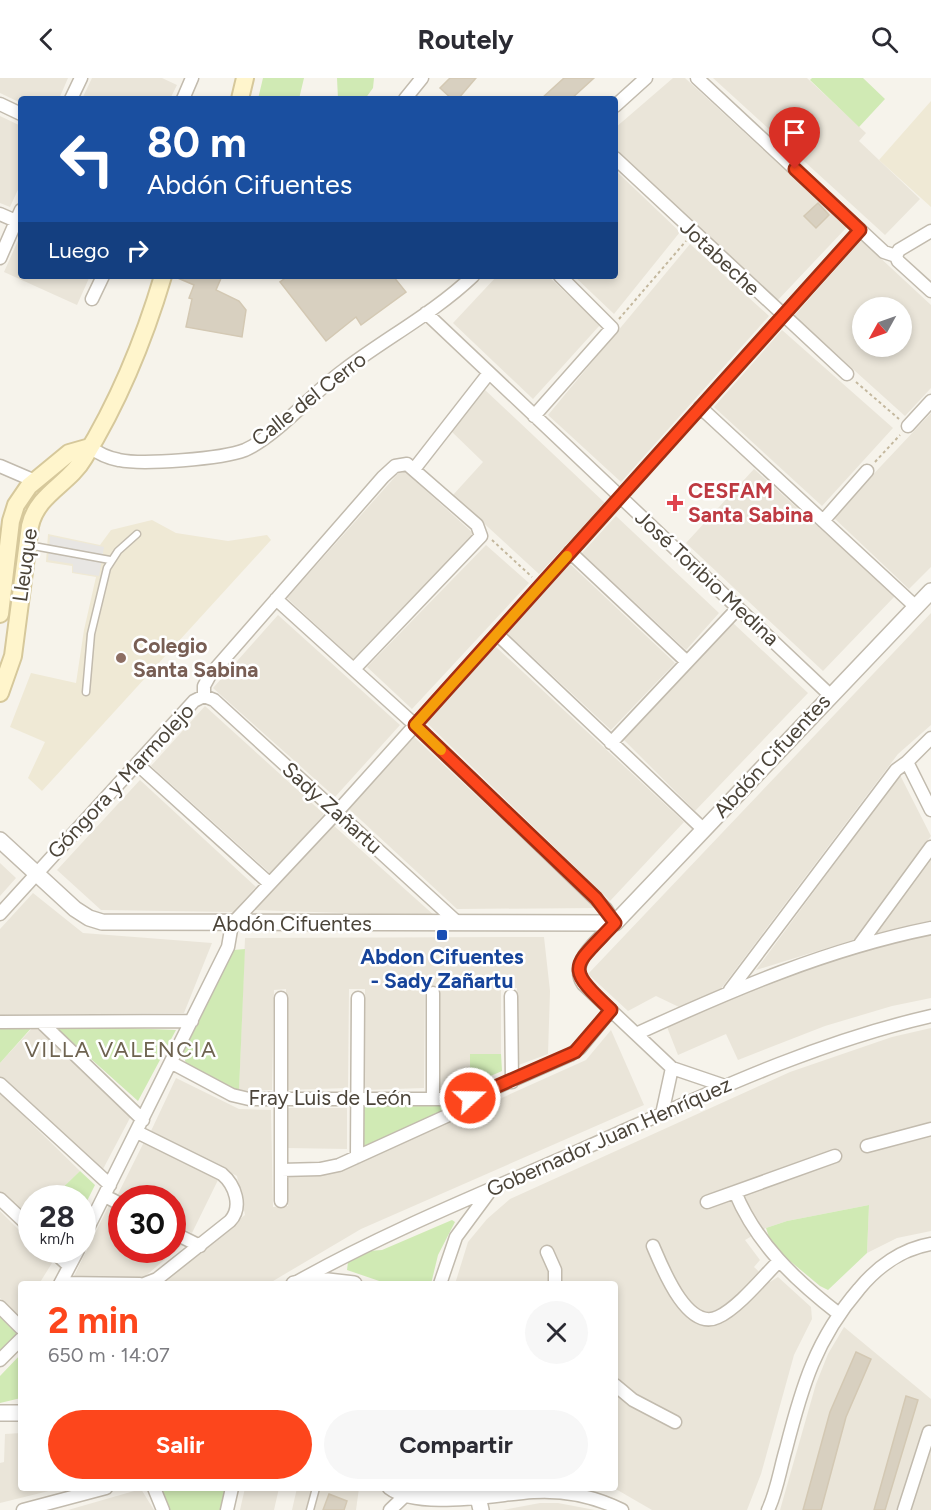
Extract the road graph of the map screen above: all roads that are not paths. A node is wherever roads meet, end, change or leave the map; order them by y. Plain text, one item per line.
1 (81, 78) edge
2 (245, 78) edge
3 (422, 78) edge
4 (646, 78) edge
5 (697, 78) edge
6 (190, 79) edge
7 (72, 96) edge
8 (184, 96) edge
9 (241, 96) edge
10 (407, 96) edge
11 (618, 103) edge
12 (0, 104) edge
13 (18, 113) edge
14 (618, 161) edge
15 (0, 214) edge
16 (18, 215) edge
17 (860, 230) junction
18 (931, 231) edge
19 (896, 256) junction
20 (0, 258) edge
21 (102, 279) edge
22 (162, 279) edge
23 (469, 279) edge
24 (563, 279) edge
25 (931, 291) edge
26 (92, 299) dead end
27 (426, 313) junction
28 (782, 316) junction
29 (489, 373) junction
30 (847, 374) road end
31 (931, 401) edge
32 (700, 407) junction
33 (534, 416) junction
34 (908, 426) road end
35 (90, 447) junction
36 (0, 466) edge
37 (409, 466) junction
38 (867, 471) road end
39 (35, 481) junction
40 (620, 497) junction
41 (823, 520) junction
42 (137, 534) dead end
43 (27, 545) junction
44 (570, 552) junction
45 (110, 560) junction
46 (931, 591) edge
47 (276, 599) junction
48 (916, 607) junction
49 (738, 608) junction
50 (0, 614) edge
51 (496, 634) junction
52 (687, 662) junction
53 (354, 669) junction
54 (4, 675) edge
55 (86, 692) dead end
56 (0, 693) edge
57 (830, 695) junction
58 (204, 696) junction
59 (415, 725) junction
60 (931, 738) edge
61 (611, 743) junction
62 (907, 762) junction
63 (137, 764) junction
64 (931, 810) edge
65 (337, 812) junction
66 (703, 830) junction
67 (0, 840) edge
68 (931, 847) edge
69 (36, 873) junction
70 (270, 883) junction
71 (0, 914) edge
72 (458, 923) junction
73 (615, 923) junction
74 (232, 924) junction
75 (931, 927) edge
76 (860, 944) junction
77 (730, 990) junction
78 (433, 993) dead end
79 (511, 996) dead end
80 (281, 998) dead end
81 (358, 998) dead end
82 (611, 1010) junction
83 (931, 1016) edge
84 (192, 1021) junction
85 (0, 1022) edge
86 (40, 1022) junction
87 (636, 1034) junction
88 (172, 1063) junction
89 (672, 1068) junction
90 (512, 1082) junction
91 (0, 1084) edge
92 (725, 1086) junction
93 (357, 1098) junction
94 (433, 1098) junction
95 (470, 1098) junction
96 (281, 1099) junction
97 (662, 1114) junction
98 (143, 1120) junction
99 (931, 1129) edge
100 (137, 1131) junction
101 (867, 1146) dead end
102 (835, 1155) dead end
103 (357, 1156) junction
104 (281, 1170) junction
105 (492, 1189) junction
106 (107, 1191) junction
107 (735, 1192) junction
108 (0, 1199) edge
109 (281, 1202) dead end
110 (707, 1202) dead end
111 (96, 1213) edge
112 (18, 1216) edge
113 (186, 1239) edge
114 (931, 1245) edge
115 (200, 1246) junction
116 (652, 1246) dead end
117 (547, 1252) dead end
118 (779, 1261) junction
119 (66, 1263) edge
120 (71, 1263) edge
121 (69, 1266) junction
122 (62, 1281) edge
123 (152, 1281) edge
124 (299, 1281) edge
125 (441, 1281) edge
126 (555, 1281) edge
127 (0, 1308) edge
128 (839, 1314) junction
129 (18, 1325) edge
130 (18, 1342) edge
131 (0, 1360) edge
132 (618, 1388) edge
133 (0, 1413) edge
134 (18, 1413) edge
135 (675, 1422) dead end
136 (929, 1432) dead end
137 (95, 1491) edge
138 (155, 1491) edge
139 (231, 1491) edge
140 (315, 1491) edge
141 (392, 1491) edge
142 (410, 1491) edge
143 (445, 1491) edge
144 (401, 1500) junction
145 (479, 1500) edge
146 (23, 1510) edge
147 (163, 1510) edge
148 (227, 1510) edge
149 (310, 1510) edge
150 (390, 1510) edge
151 (622, 1510) edge
152 (768, 1510) edge
153 (904, 1510) edge

1 - 7 street
2 - 9 main road
3 - 10 street
4 - 11 street
5 - 17 street
6 - 8 street
12 - 13 street
14 - 28 street, Jotabeche
15 - 16 street
16 - 20 street
17 - 19 street
17 - 28 street
18 - 19 street
19 - 25 street
21 - 26 street
22 - 35 main road
23 - 27 street, Calle del Cerro
24 - 33 street
27 - 29 street, José Toribio Medina
27 - 35 street, Calle del Cerro
28 - 30 street, Jotabeche
28 - 32 street
29 - 33 street, José Toribio Medina
29 - 37 street, Góngora y Marmolejo
31 - 34 street
32 - 40 street
32 - 41 street
33 - 40 street, José Toribio Medina
35 - 39 main road, Lleuque
35 - 43 main road, Lleuque
36 - 39 street
37 - 47 street, Góngora y Marmolejo
37 - 53 street
38 - 41 street
39 - 50 main road, Lleuque
40 - 44 street
40 - 49 street, José Toribio Medina
41 - 48 street
42 - 45 lane
43 - 45 lane
43 - 54 main road, Lleuque
44 - 51 street
44 - 52 street
45 - 55 lane
46 - 48 street, Abdón Cifuentes
47 - 53 street
47 - 58 street, Góngora y Marmolejo
48 - 57 street, Abdón Cifuentes
49 - 52 street
49 - 57 street, José Toribio Medina
51 - 59 street
51 - 61 street
52 - 61 street
53 - 59 street
54 - 56 main road, Lleuque
57 - 66 street, Abdón Cifuentes
58 - 63 street, Góngora y Marmolejo
58 - 65 street, Sady Zañartu
59 - 65 street
59 - 73 street
60 - 62 street
61 - 66 street
62 - 64 street
62 - 77 street
63 - 69 street, Góngora y Marmolejo
63 - 70 street
65 - 70 street
65 - 72 street, Sady Zañartu
66 - 73 street, Abdón Cifuentes
67 - 69 street, Abdón Cifuentes
68 - 76 street
69 - 71 street, Góngora y Marmolejo
69 - 74 street, Abdón Cifuentes
70 - 74 street
72 - 73 street, Abdón Cifuentes
72 - 74 street, Abdón Cifuentes
73 - 82 street, Abdón Cifuentes
74 - 84 street
75 - 76 street
76 - 77 street
77 - 87 street
78 - 94 street
79 - 90 street
80 - 96 street
81 - 93 street
82 - 87 street, Abdón Cifuentes
82 - 90 street, Fray Luis de León
83 - 92 street, Gobernador Juan Henríquez
84 - 86 street
84 - 88 street
85 - 86 street
86 - 98 street
87 - 89 street, Abdón Cifuentes
88 - 96 street, Fray Luis de León
88 - 98 street
89 - 92 street, Abdón Cifuentes
89 - 97 street
90 - 95 street, Fray Luis de León
91 - 106 street
92 - 97 street, Gobernador Juan Henríquez
93 - 94 street, Fray Luis de León
93 - 96 street, Fray Luis de León
93 - 103 street
94 - 95 street, Fray Luis de León
95 - 103 street
96 - 104 street
97 - 105 street, Gobernador Juan Henríquez
98 - 100 street
99 - 101 street
100 - 106 street
100 - 115 street
102 - 107 street
103 - 104 street
104 - 109 street
105 - 124 street, Gobernador Juan Henríquez
105 - 125 street
106 - 111 street
107 - 110 street
107 - 118 street
108 - 112 street
113 - 115 street
114 - 128 street
115 - 123 street
116 - 118 street
117 - 126 street
118 - 128 street
119 - 121 street
120 - 121 street
121 - 122 street
127 - 129 street
128 - 152 street
130 - 131 street
132 - 135 street
133 - 134 street
136 - 153 street
137 - 146 street
138 - 147 street
139 - 148 street
140 - 149 lane
141 - 144 street
142 - 144 street
143 - 145 street
144 - 145 street
144 - 150 street
145 - 151 street

